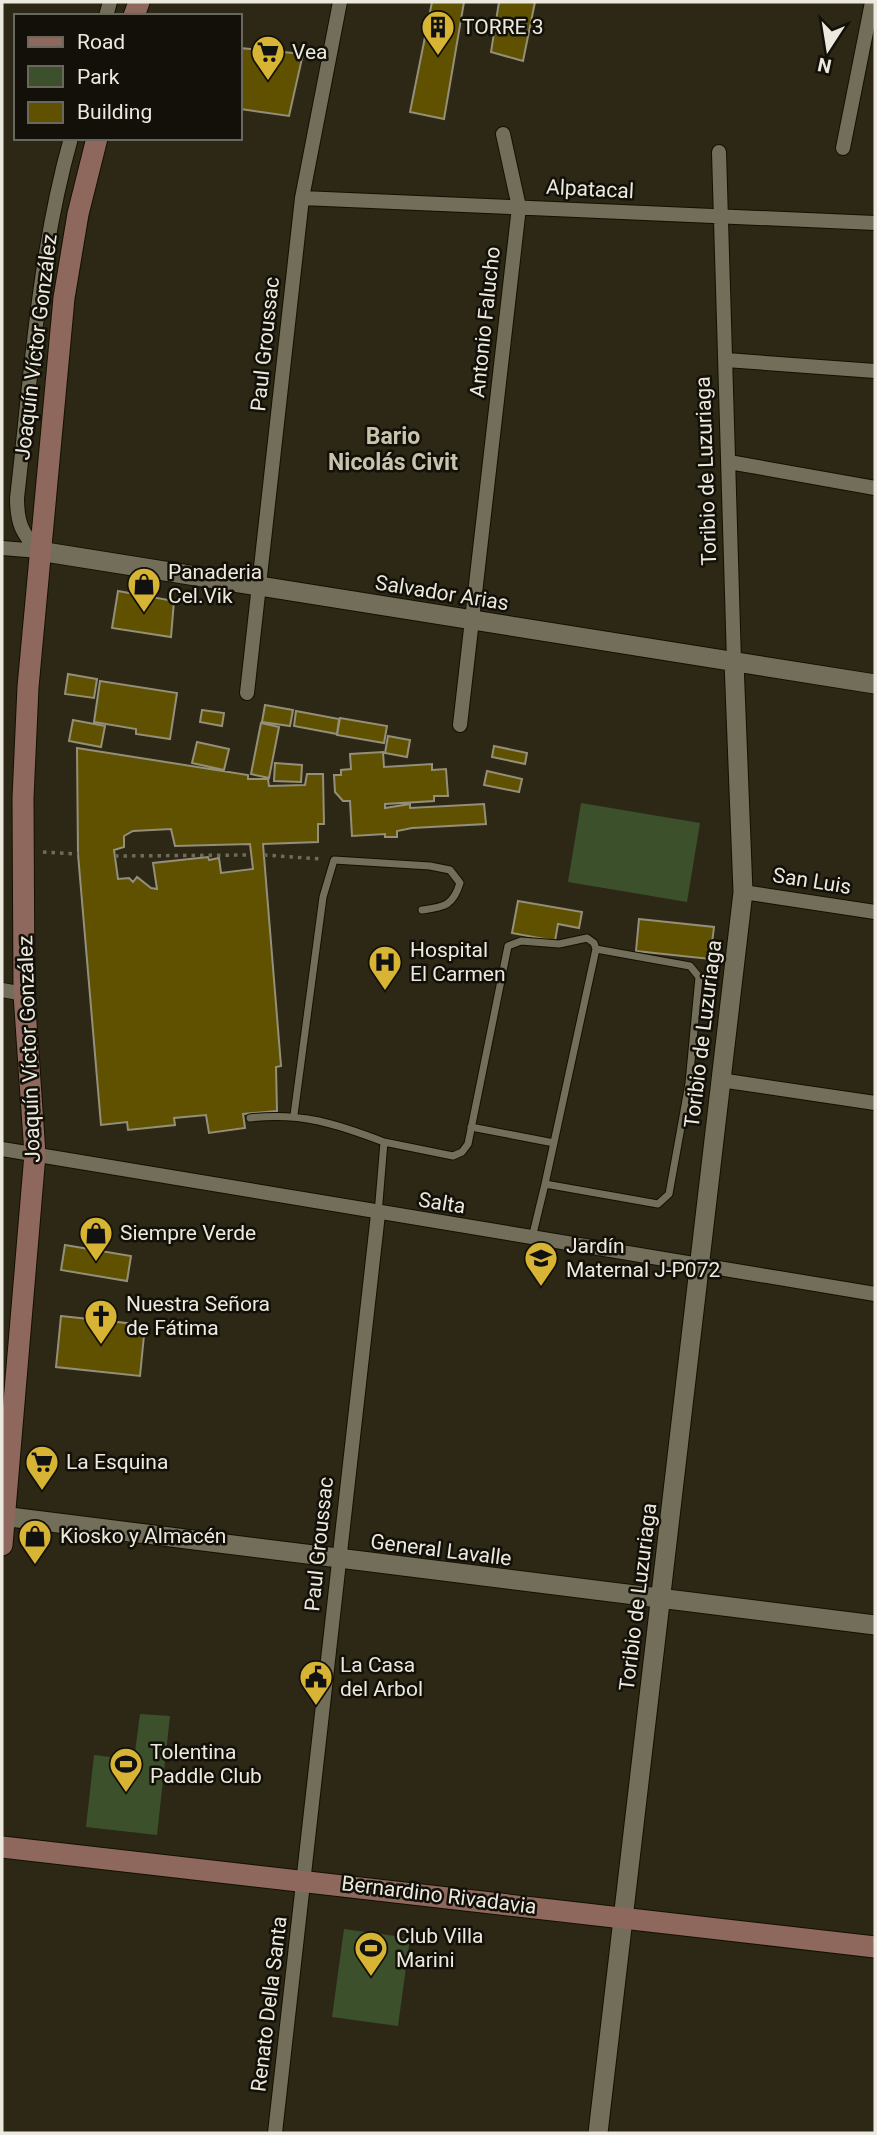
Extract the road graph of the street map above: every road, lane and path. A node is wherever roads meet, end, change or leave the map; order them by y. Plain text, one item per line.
1 (340, 2) edge
2 (872, 2) edge
3 (503, 134) dead end
4 (70, 140) edge
5 (96, 140) edge
6 (844, 148) dead end
7 (719, 152) dead end
8 (302, 198) junction
9 (519, 207) junction
10 (721, 216) junction
11 (875, 223) edge
12 (726, 360) junction
13 (875, 371) edge
14 (729, 462) junction
15 (875, 488) edge
16 (2, 548) edge
17 (39, 551) junction
18 (260, 587) junction
19 (473, 620) junction
20 (734, 663) junction
21 (875, 684) edge
22 (247, 693) dead end
23 (460, 725) dead end
24 (23, 853) junction
25 (78, 854) dead end
26 (251, 855) dead end
27 (264, 855) dead end
28 (115, 856) dead end
29 (334, 860) junction
30 (743, 892) junction
31 (422, 910) dead end
32 (875, 912) edge
33 (596, 949) junction
34 (2, 990) edge
35 (24, 994) junction
36 (720, 1080) junction
37 (875, 1103) edge
38 (294, 1115) junction
39 (250, 1118) dead end
40 (471, 1126) junction
41 (384, 1142) junction
42 (554, 1143) junction
43 (2, 1149) edge
44 (35, 1154) junction
45 (545, 1184) junction
46 (378, 1214) junction
47 (532, 1239) junction
48 (699, 1265) junction
49 (875, 1294) edge
50 (3, 1517) edge
51 (2, 1545) edge
52 (338, 1560) junction
53 (661, 1599) junction
54 (875, 1625) edge
55 (2, 1847) edge
56 (305, 1880) junction
57 (624, 1917) junction
58 (875, 1947) edge
59 (275, 2133) edge
60 (598, 2133) edge

1 - 8 street, Paul Groussac
2 - 6 street
3 - 9 street, Antonio Falucho
4 - 17 street, Joaquín Víctor González
5 - 17 main road, Joaquín Víctor González
7 - 10 street, Toribio de Luzuriaga
8 - 9 street, Alpatacal
8 - 18 street, Paul Groussac
9 - 10 street, Alpatacal
9 - 19 street, Antonio Falucho
10 - 11 street, Alpatacal
10 - 12 street, Toribio de Luzuriaga
12 - 13 street
12 - 14 street, Toribio de Luzuriaga
14 - 15 street
14 - 20 street, Toribio de Luzuriaga
16 - 17 street, Salvador Arias
17 - 18 street, Salvador Arias
17 - 24 main road, Joaquín Víctor González
18 - 19 street, Salvador Arias
18 - 22 street, Paul Groussac
19 - 20 street, Salvador Arias
19 - 23 street, Antonio Falucho
20 - 21 street, Salvador Arias
20 - 30 street, Toribio de Luzuriaga
24 - 25 path
24 - 35 main road, Joaquín Víctor González
26 - 28 path
27 - 29 path
29 - 31 lane
29 - 38 lane
30 - 32 street, San Luis
30 - 36 street, Toribio de Luzuriaga
33 - 40 lane
33 - 42 lane
33 - 45 lane
34 - 35 street
35 - 44 main road, Joaquín Víctor González
36 - 37 street
36 - 48 street, Toribio de Luzuriaga
38 - 39 lane
38 - 41 lane
40 - 41 lane
40 - 42 lane
41 - 46 lane
42 - 45 lane
43 - 44 street, Salta
44 - 46 street, Salta
44 - 50 main road, Joaquín Víctor González
45 - 47 lane
46 - 47 street, Salta
46 - 52 street, Paul Groussac
47 - 48 street, Salta
48 - 49 street, Salta
48 - 53 street, Toribio de Luzuriaga
50 - 51 main road, Joaquín Víctor González
50 - 52 street, General Lavalle
52 - 53 street, General Lavalle
52 - 56 street, Paul Groussac
53 - 54 street, General Lavalle
53 - 57 street, Toribio de Luzuriaga
55 - 56 main road, Bernardino Rivadavia
56 - 57 main road, Bernardino Rivadavia
56 - 59 street, Renato Della Santa
57 - 58 main road, Bernardino Rivadavia
57 - 60 street, Toribio de Luzuriaga

